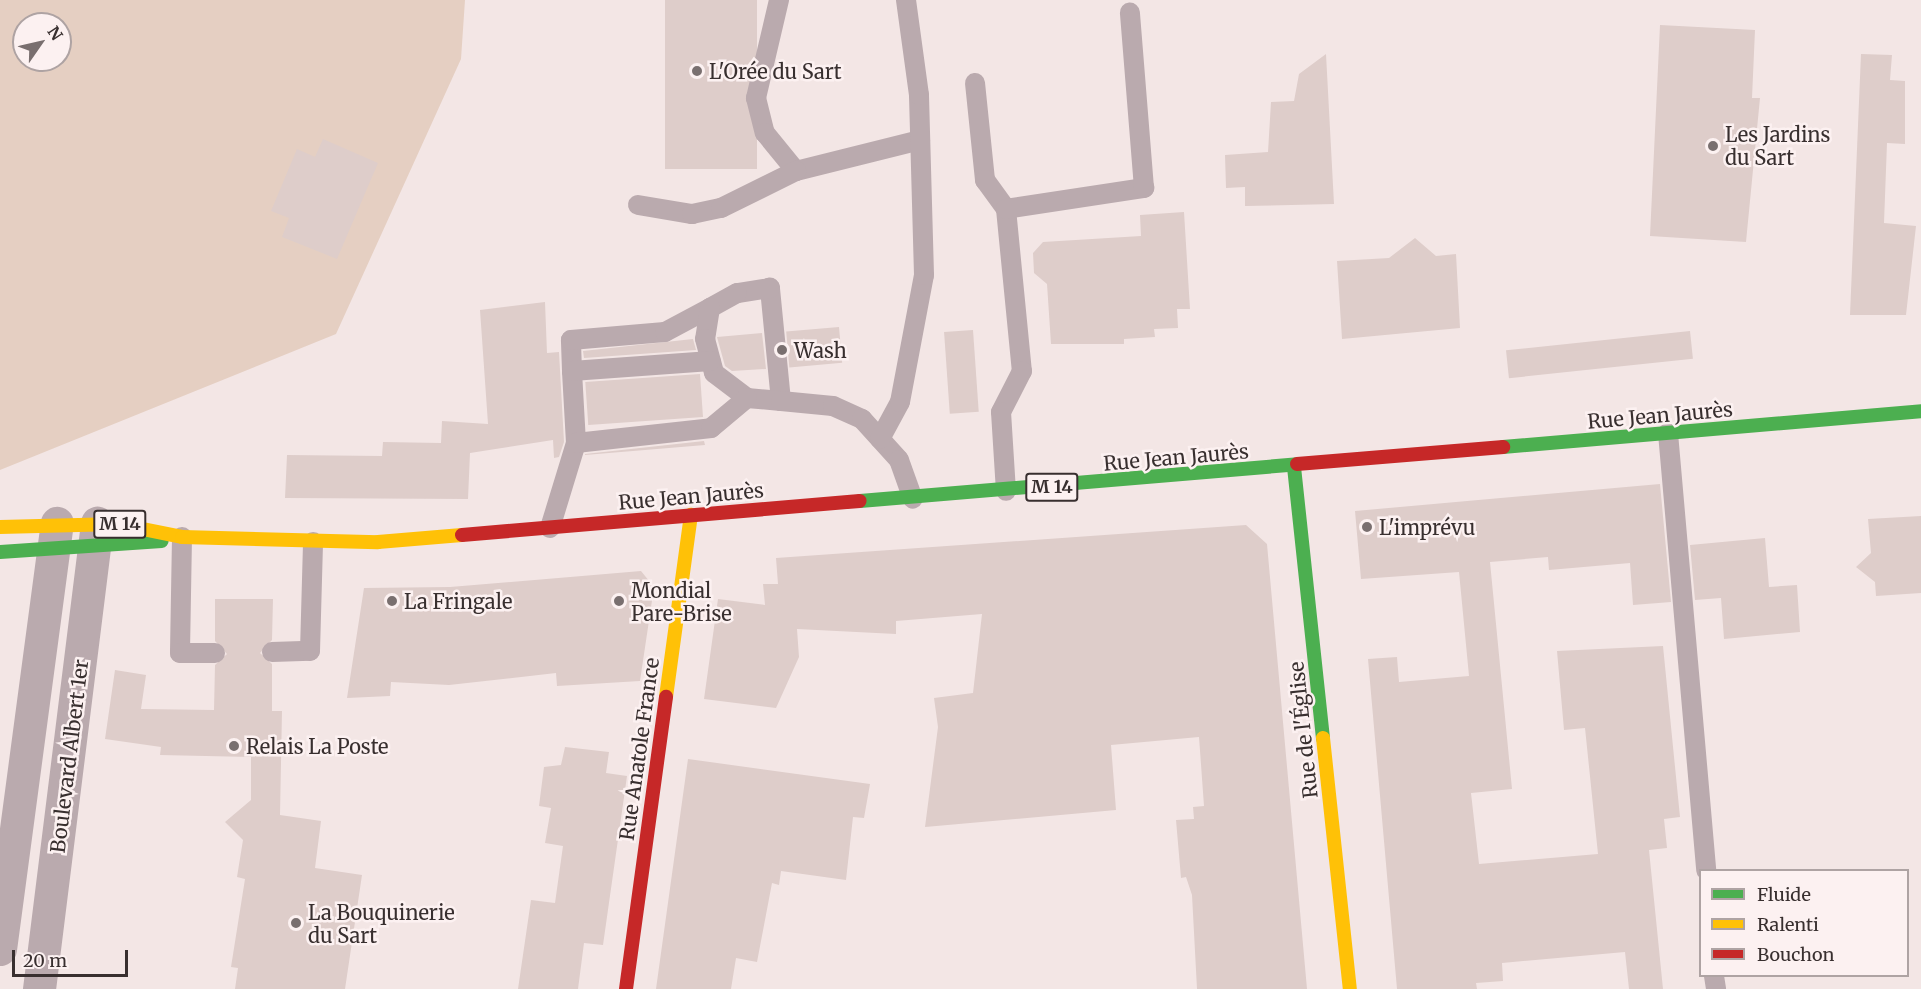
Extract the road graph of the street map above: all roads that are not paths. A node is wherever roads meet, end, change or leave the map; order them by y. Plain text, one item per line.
1 (779, 0) edge
2 (906, 0) edge
3 (1130, 13) dead end
4 (975, 83) dead end
5 (920, 140) junction
6 (796, 171) junction
7 (638, 205) dead end
8 (1006, 209) junction
9 (710, 309) junction
10 (711, 361) junction
11 (572, 371) junction
12 (747, 398) junction
13 (781, 401) junction
14 (1921, 411) edge
15 (1668, 434) junction
16 (880, 439) junction
17 (576, 442) junction
18 (1294, 467) junction
19 (1006, 491) junction
20 (913, 499) junction
21 (691, 515) junction
22 (0, 527) edge
23 (550, 528) junction
24 (96, 536) junction
25 (55, 537) junction
26 (182, 537) junction
27 (313, 542) junction
28 (0, 552) edge
29 (215, 652) dead end
30 (272, 652) dead end
31 (1706, 869) edge
32 (0, 949) edge
33 (39, 989) edge
34 (626, 989) edge
35 (1350, 989) edge

1 - 6 lane
2 - 5 lane
3 - 8 lane
4 - 8 lane
5 - 6 lane
5 - 16 lane
6 - 7 lane
8 - 19 lane
9 - 10 lane
9 - 11 lane
9 - 13 lane
10 - 11 lane
10 - 12 lane
11 - 17 lane
12 - 13 lane
12 - 17 lane
13 - 16 lane
14 - 15 main road, Rue Jean Jaurès / M 14
15 - 18 main road, Rue Jean Jaurès / M 14
15 - 31 lane
16 - 20 lane
17 - 23 lane
18 - 19 main road, Rue Jean Jaurès / M 14
18 - 35 main road, Rue de l'Église
19 - 20 main road, Rue Jean Jaurès / M 14
20 - 21 main road, Rue Jean Jaurès / M 14
21 - 23 main road, Rue Jean Jaurès / M 14
21 - 34 main road, Rue Anatole France
22 - 25 main road, Rue Jean Jaurès / M 14
23 - 27 main road, Rue Jean Jaurès / M 14
24 - 25 main road, Rue Jean Jaurès / M 14
24 - 25 main road, Rue Jean Jaurès / M 14
24 - 26 main road, Rue Jean Jaurès / M 14
24 - 26 main road, Rue Jean Jaurès / M 14
24 - 33 street, Boulevard Albert 1er
25 - 28 main road, Rue Jean Jaurès / M 14
25 - 32 street, Boulevard Albert 1er
26 - 27 main road, Rue Jean Jaurès / M 14
26 - 29 lane
27 - 30 lane

